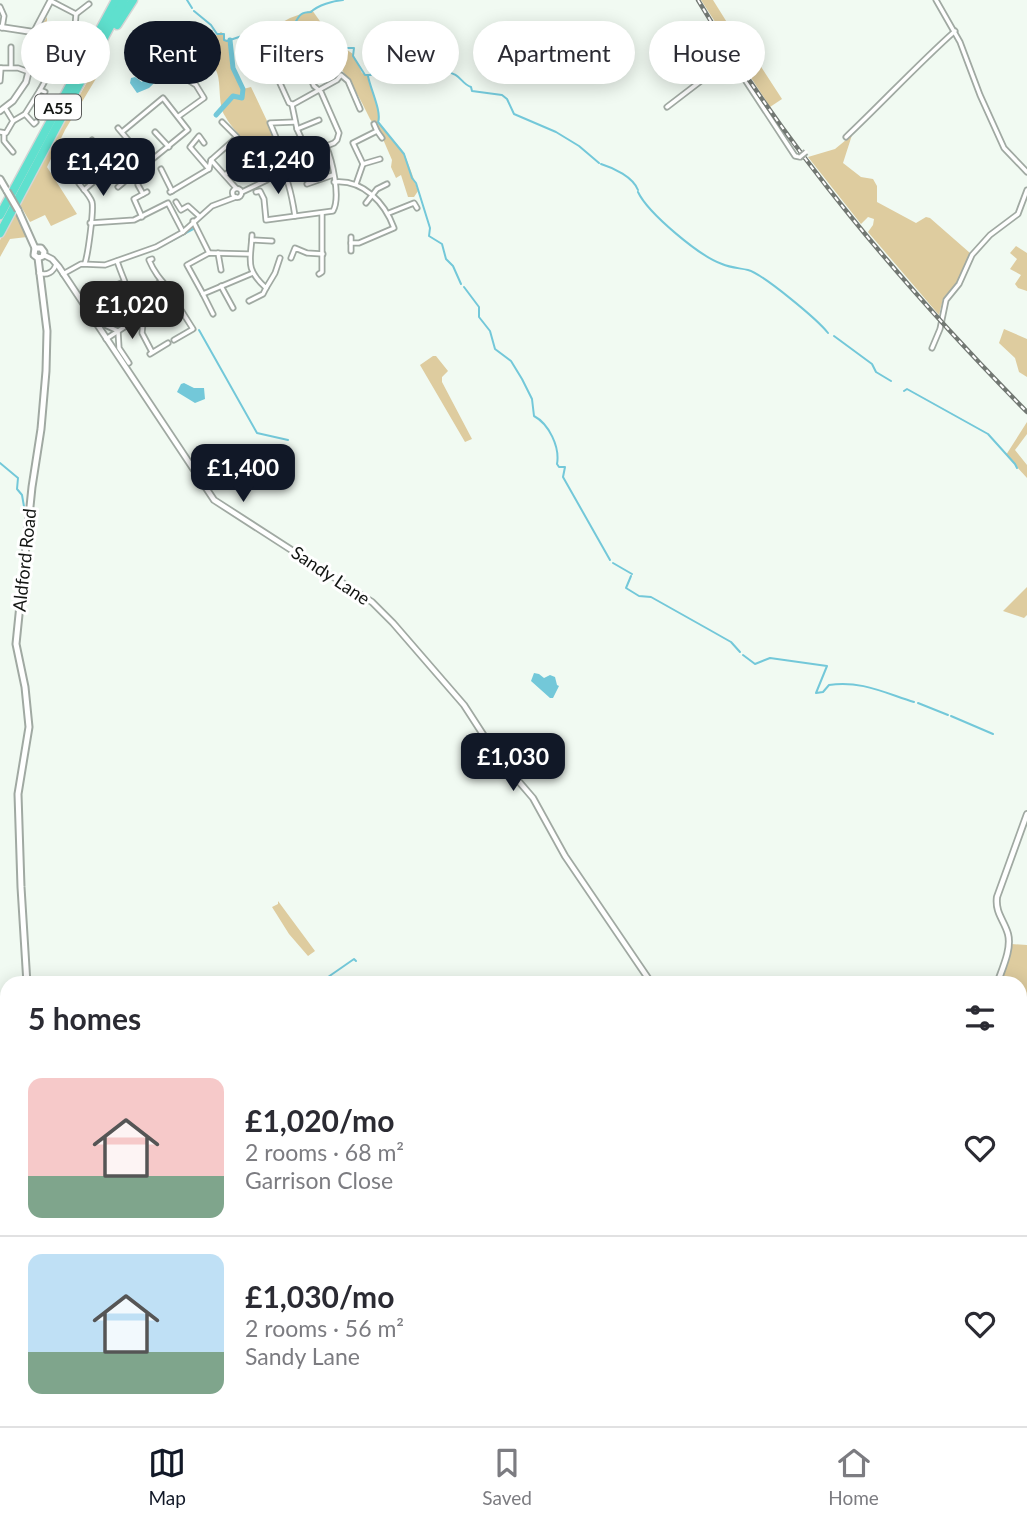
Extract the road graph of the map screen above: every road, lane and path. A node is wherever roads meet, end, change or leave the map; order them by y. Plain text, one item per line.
1 (51, 0) edge
2 (116, 0) edge
3 (124, 0) edge
4 (133, 0) edge
5 (936, 0) edge
6 (86, 6) dead end
7 (0, 7) edge
8 (76, 14) junction
9 (40, 21) edge
10 (75, 21) edge
11 (1, 27) edge
12 (21, 31) edge
13 (955, 31) junction
14 (11, 46) dead end
15 (11, 67) junction
16 (0, 68) edge
17 (21, 70) edge
18 (0, 81) edge
19 (24, 84) edge
20 (43, 84) edge
21 (195, 84) edge
22 (280, 84) edge
23 (314, 84) edge
24 (40, 90) junction
25 (317, 90) junction
26 (45, 92) dead end
27 (74, 96) junction
28 (292, 105) junction
29 (667, 107) dead end
30 (360, 109) dead end
31 (3, 110) edge
32 (25, 114) junction
33 (179, 116) junction
34 (319, 120) dead end
35 (13, 121) junction
36 (222, 122) dead end
37 (295, 122) junction
38 (34, 124) dead end
39 (374, 124) dead end
40 (118, 128) dead end
41 (297, 129) junction
42 (377, 131) junction
43 (122, 132) junction
44 (155, 132) dead end
45 (2, 133) edge
46 (846, 137) dead end
47 (382, 138) dead end
48 (92, 140) dead end
49 (204, 142) dead end
50 (278, 142) dead end
51 (86, 146) dead end
52 (326, 146) junction
53 (134, 147) junction
54 (169, 147) junction
55 (94, 148) junction
56 (12, 149) dead end
57 (250, 150) dead end
58 (806, 152) dead end
59 (308, 153) junction
60 (243, 159) dead end
61 (211, 160) junction
62 (379, 160) dead end
63 (363, 164) junction
64 (280, 167) junction
65 (109, 169) junction
66 (208, 169) junction
67 (164, 171) dead end
68 (275, 172) junction
69 (1027, 172) edge
70 (73, 173) dead end
71 (225, 175) junction
72 (333, 176) junction
73 (0, 179) edge
74 (334, 182) junction
75 (121, 184) dead end
76 (311, 184) dead end
77 (356, 184) junction
78 (387, 184) dead end
79 (138, 185) dead end
80 (239, 189) junction
81 (84, 190) junction
82 (1027, 190) edge
83 (260, 191) dead end
84 (372, 196) junction
85 (233, 197) junction
86 (176, 202) dead end
87 (366, 203) dead end
88 (415, 203) dead end
89 (389, 213) junction
90 (322, 214) junction
91 (0, 215) edge
92 (198, 216) junction
93 (295, 216) junction
94 (142, 217) junction
95 (193, 222) junction
96 (90, 223) junction
97 (183, 232) junction
98 (0, 233) edge
99 (252, 235) dead end
100 (351, 237) dead end
101 (270, 239) dead end
102 (252, 240) junction
103 (351, 243) junction
104 (351, 251) dead end
105 (209, 253) junction
106 (218, 253) junction
107 (249, 254) junction
108 (323, 254) junction
109 (41, 257) junction
110 (280, 258) dead end
111 (291, 258) dead end
112 (149, 260) dead end
113 (117, 261) junction
114 (56, 264) junction
115 (85, 264) junction
116 (221, 268) dead end
117 (253, 272) junction
118 (322, 272) dead end
119 (39, 273) junction
120 (63, 274) junction
121 (124, 282) junction
122 (160, 282) junction
123 (221, 286) junction
124 (168, 288) dead end
125 (266, 288) junction
126 (203, 295) junction
127 (99, 298) dead end
128 (134, 301) junction
129 (249, 301) dead end
130 (233, 308) dead end
131 (96, 309) dead end
132 (214, 312) dead end
133 (135, 322) junction
134 (143, 323) junction
135 (118, 331) junction
136 (106, 339) junction
137 (174, 340) dead end
138 (168, 343) dead end
139 (932, 348) dead end
140 (129, 363) dead end
141 (1027, 814) edge
142 (27, 976) edge
143 (647, 976) edge
144 (999, 976) edge

1 - 8 street
1 - 9 street
2 - 91 highway, A55
3 - 27 highway, A55
4 - 27 highway
5 - 13 street
6 - 8 street
7 - 11 street
8 - 10 street
11 - 12 street
13 - 46 street
13 - 69 street
14 - 15 street
15 - 16 street
15 - 17 street
16 - 18 street
19 - 31 street
20 - 24 street
21 - 33 street
22 - 28 street
23 - 25 street
24 - 26 street
24 - 32 street
25 - 28 street
25 - 30 street
25 - 52 street
27 - 98 highway, A55
28 - 37 street
29 - 58 street, bridge
31 - 35 street
32 - 35 street
32 - 38 street
33 - 43 street
33 - 54 street
34 - 41 street
35 - 45 street
36 - 61 street
37 - 41 street
37 - 50 street
39 - 42 street
40 - 43 street
41 - 59 street
42 - 47 street
42 - 63 street
43 - 53 street
44 - 54 street
45 - 56 street
48 - 55 street
49 - 66 street
51 - 55 street
52 - 59 street
52 - 72 street
53 - 54 street
53 - 65 street
55 - 65 street
57 - 68 street
59 - 64 street
60 - 71 street
61 - 66 street
61 - 71 street
62 - 63 street
63 - 77 street
64 - 68 street
64 - 93 street
65 - 75 street
65 - 81 street
66 - 67 street
68 - 80 street
70 - 81 street
71 - 80 street
72 - 74 street
72 - 76 street
73 - 109 main road, Aldford Road, bridge
74 - 77 street
74 - 90 street
77 - 84 street
78 - 84 street
79 - 94 street
80 - 85 street
80 - 85 street
81 - 96 street
82 - 139 street
83 - 93 street
84 - 87 street
84 - 89 street
85 - 92 street
86 - 92 street
88 - 89 street
89 - 103 street
90 - 93 street
90 - 108 street
92 - 95 street
94 - 96 street
94 - 97 street
95 - 97 street
95 - 105 street
96 - 115 street
97 - 113 street
99 - 102 street
100 - 103 street
101 - 102 street
102 - 107 street
103 - 104 street
105 - 106 street
105 - 126 street
106 - 107 street
106 - 116 street
107 - 117 street
108 - 111 street
108 - 118 street
109 - 114 street, Sandy Lane
109 - 119 main road, Aldford Road
110 - 125 street
112 - 122 street
113 - 115 street
113 - 121 street
114 - 119 street
114 - 120 street, Sandy Lane
115 - 120 street
117 - 123 street
117 - 125 street
119 - 142 main road, Aldford Road
120 - 136 street, Sandy Lane
121 - 127 street
121 - 128 street
122 - 124 street
122 - 128 street
123 - 126 street
123 - 130 street
125 - 129 street
126 - 132 street
128 - 133 street
131 - 135 street
133 - 134 street
133 - 135 street
134 - 137 street
134 - 138 street
135 - 136 street
135 - 140 street
136 - 143 street, Sandy Lane
141 - 144 street

